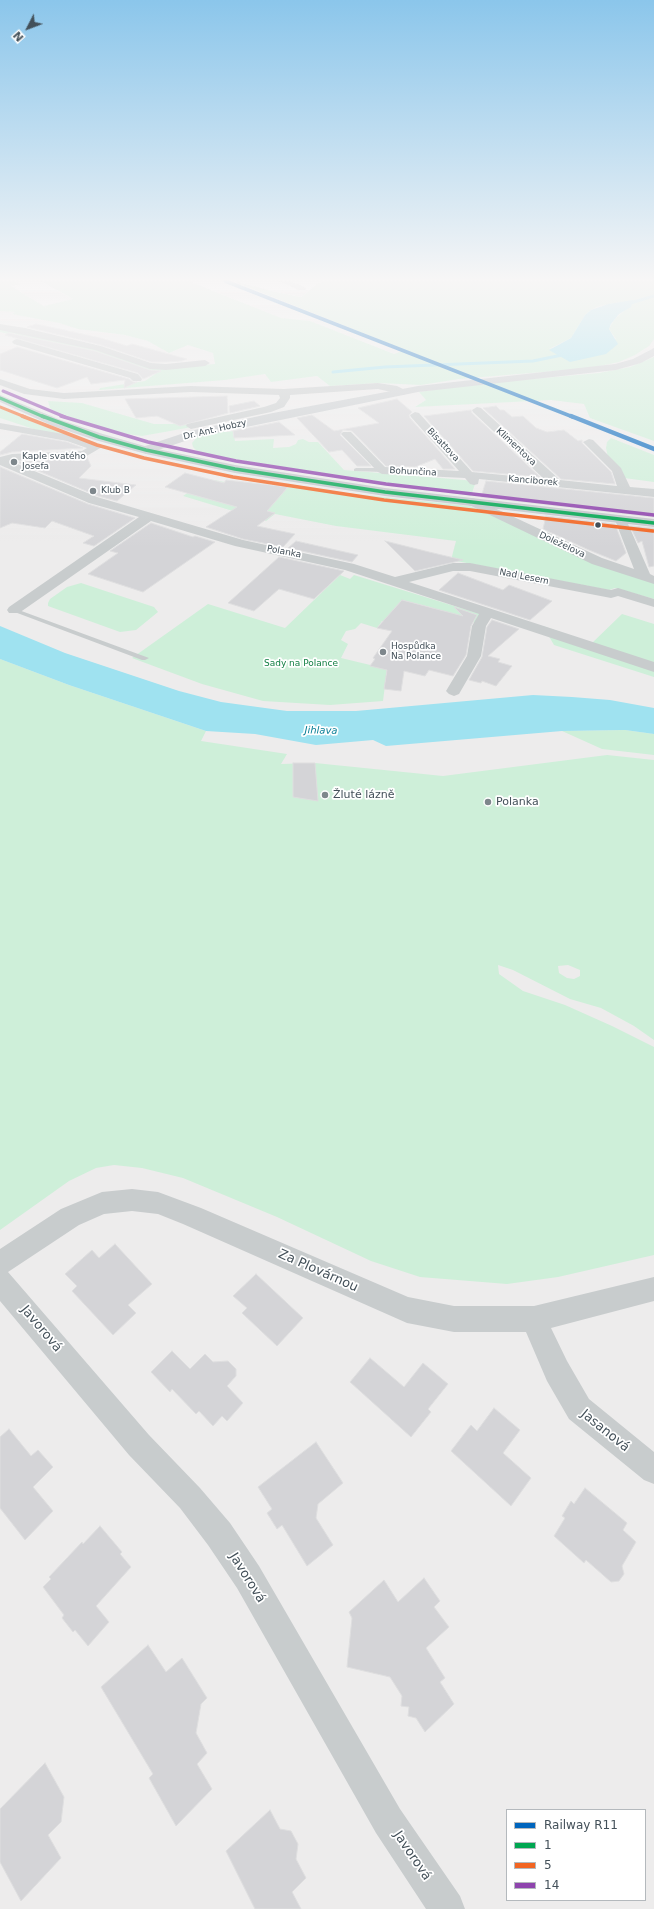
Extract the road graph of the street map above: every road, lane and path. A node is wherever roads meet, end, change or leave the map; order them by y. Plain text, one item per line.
1 (114, 370) edge
2 (595, 370) edge
3 (0, 382) edge
4 (284, 392) junction
5 (404, 392) junction
6 (85, 396) junction
7 (0, 398) edge
8 (477, 410) dead end
9 (415, 415) dead end
10 (273, 417) junction
11 (0, 426) edge
12 (193, 430) junction
13 (347, 434) dead end
14 (588, 442) dead end
15 (127, 445) junction
16 (146, 450) junction
17 (188, 459) junction
18 (0, 461) edge
19 (356, 470) dead end
20 (382, 470) junction
21 (470, 475) junction
22 (483, 476) junction
23 (556, 483) junction
24 (625, 490) junction
25 (654, 493) edge
26 (473, 502) junction
27 (148, 516) junction
28 (621, 520) junction
29 (654, 523) edge
30 (649, 579) edge
31 (393, 582) junction
32 (654, 603) edge
33 (14, 610) joint
34 (487, 613) junction
35 (145, 658) dead end
36 (654, 667) edge
37 (454, 691) dead end
38 (0, 1263) edge
39 (0, 1281) edge
40 (654, 1289) edge
41 (534, 1319) junction
42 (654, 1470) edge
43 (447, 1909) edge

1 - 6 street
2 - 5 main road, Dr. Ant. Hobzy
3 - 6 street
4 - 5 street
4 - 6 street
4 - 12 street, Dr. Ant. Hobzy
5 - 10 main road, Dr. Ant. Hobzy
7 - 15 main road
8 - 23 street, Klimentova
9 - 21 street, Bisattova
10 - 12 main road, Dr. Ant. Hobzy
10 - 15 main road
11 - 18 street
12 - 16 main road, Dr. Ant. Hobzy
12 - 17 main road
13 - 20 street, Bohunčina
14 - 24 street
15 - 16 main road
16 - 17 main road
17 - 26 main road
18 - 27 street, Polanka
19 - 20 lane
20 - 21 street, Bohunčina
21 - 22 street, Kanciborek
21 - 26 street
22 - 23 street, Kanciborek
22 - 26 street
23 - 24 street, Kanciborek
24 - 25 street, Kanciborek
26 - 28 main road
26 - 30 street, Doleželova
27 - 31 street, Polanka
27 - 33 street
28 - 29 main road
28 - 30 street
31 - 32 street, Nad Lesem
31 - 34 street, Polanka
33 - 35 lane
34 - 36 street, Polanka
34 - 37 street
38 - 41 street, Za Plovárnou
39 - 43 street, Javorová
40 - 41 street, Za Plovárnou
41 - 42 street, Jasanová

